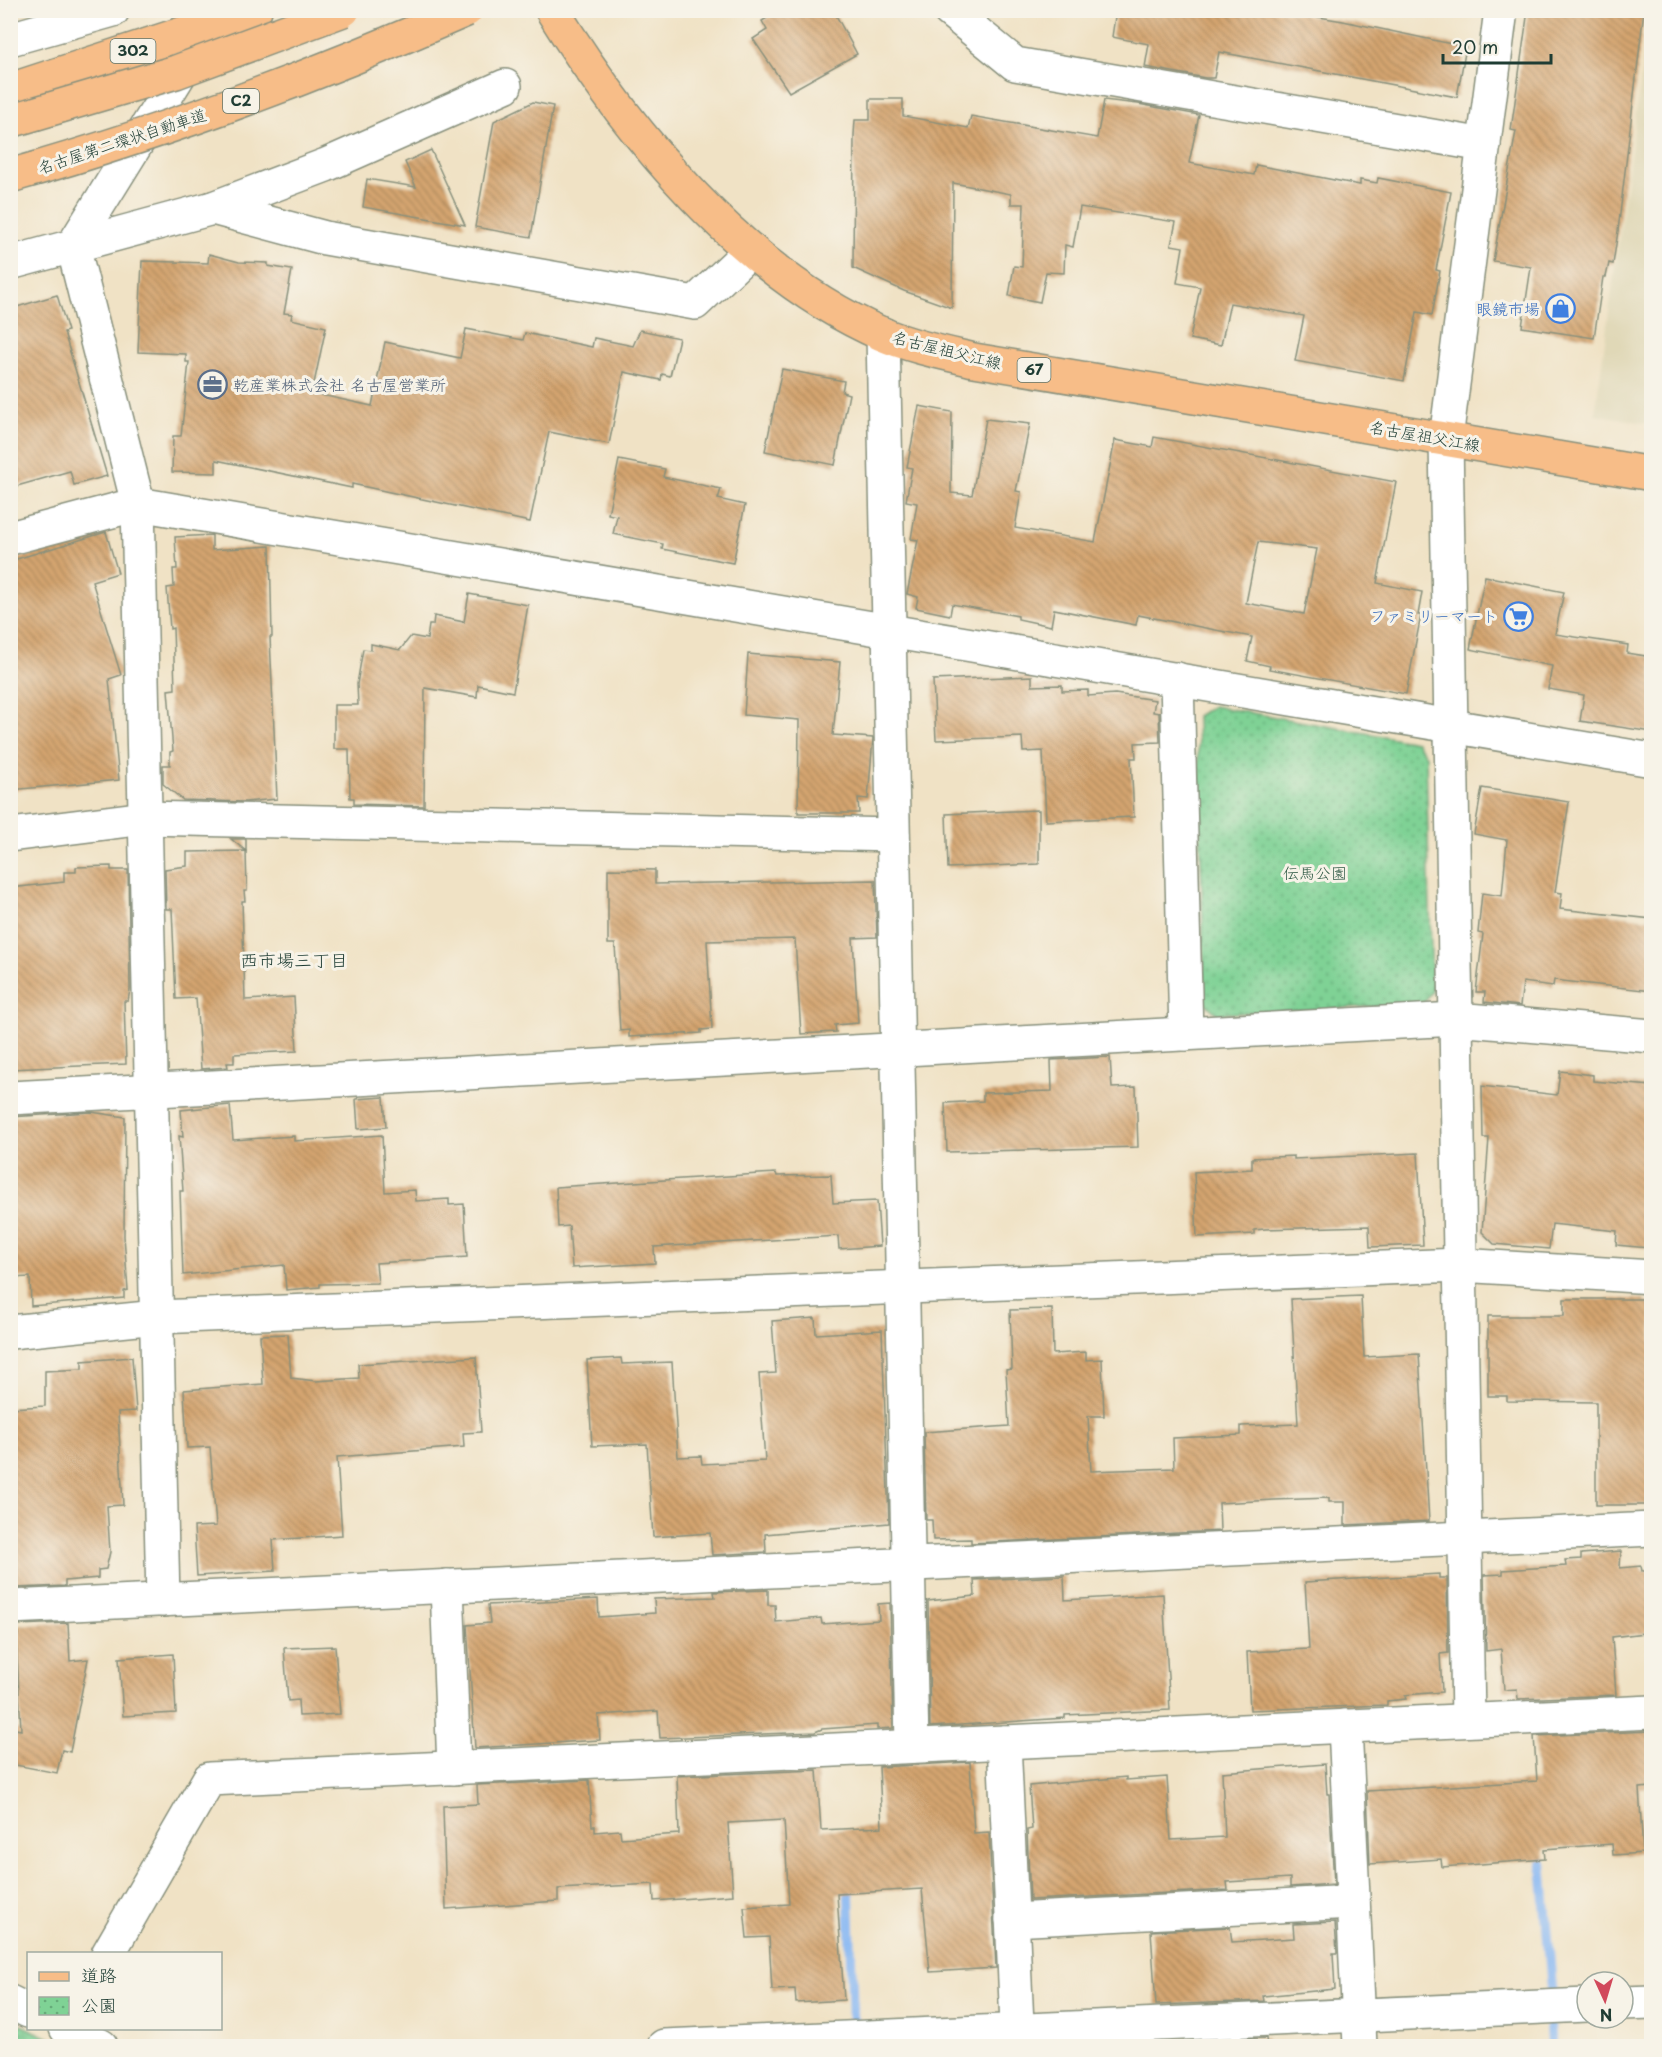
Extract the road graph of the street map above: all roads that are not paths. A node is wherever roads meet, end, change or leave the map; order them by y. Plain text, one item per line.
1 (113, 10) edge
2 (255, 10) edge
3 (343, 10) edge
4 (466, 10) edge
5 (552, 10) edge
6 (949, 10) edge
7 (1501, 10) edge
8 (64, 25) junction
9 (209, 27) junction
10 (10, 39) edge
11 (123, 54) junction
12 (505, 86) dead end
13 (10, 90) edge
14 (10, 121) edge
15 (1484, 145) junction
16 (10, 176) edge
17 (213, 208) junction
18 (73, 246) junction
19 (751, 250) junction
20 (10, 263) edge
21 (883, 334) junction
22 (1446, 439) junction
23 (1652, 474) edge
24 (138, 504) junction
25 (10, 538) edge
26 (888, 630) junction
27 (1177, 679) junction
28 (1450, 726) junction
29 (1652, 760) edge
30 (145, 818) junction
31 (10, 835) edge
32 (893, 836) junction
33 (1456, 1019) junction
34 (1186, 1034) junction
35 (1652, 1036) edge
36 (898, 1050) junction
37 (152, 1091) junction
38 (10, 1098) edge
39 (1460, 1265) junction
40 (1652, 1277) edge
41 (903, 1287) junction
42 (157, 1317) junction
43 (10, 1332) edge
44 (1652, 1529) edge
45 (1464, 1538) junction
46 (908, 1564) junction
47 (447, 1586) junction
48 (163, 1600) junction
49 (10, 1607) edge
50 (1652, 1712) edge
51 (1468, 1720) junction
52 (1345, 1726) junction
53 (1004, 1742) junction
54 (912, 1746) junction
55 (454, 1768) junction
56 (1353, 1902) junction
57 (1012, 1920) junction
58 (109, 1952) edge
59 (10, 2002) edge
60 (1652, 2002) edge
61 (1635, 2003) edge
62 (1575, 2006) edge
63 (27, 2010) edge
64 (70, 2030) edge
65 (1360, 2031) edge
66 (1018, 2038) edge
67 (101, 2046) edge
68 (664, 2046) edge

1 - 8 street
2 - 9 main road, 302
3 - 14 main road, bridge
4 - 16 main road, 名古屋第二環状自動車道 / C2, bridge
5 - 19 main road, 名古屋祖父江線 / 67
6 - 15 street
7 - 15 street
8 - 10 street
8 - 11 street
9 - 11 main road, 302
9 - 18 street
11 - 13 main road, 302
12 - 17 street
15 - 22 street
17 - 18 street
17 - 19 street
18 - 20 street
18 - 24 street
19 - 21 main road, 名古屋祖父江線 / 67
21 - 22 main road, 名古屋祖父江線 / 67
21 - 26 street
22 - 23 main road, 名古屋祖父江線 / 67
22 - 28 street
24 - 25 street
24 - 26 street
24 - 30 street
26 - 27 street
26 - 32 street
27 - 28 street
27 - 34 street
28 - 29 street
28 - 33 street
30 - 31 street
30 - 32 street
30 - 37 street
32 - 36 street
33 - 34 street
33 - 35 street
33 - 39 street
34 - 36 street
36 - 37 street
36 - 41 street
37 - 38 street
37 - 42 street
39 - 40 street
39 - 41 street
39 - 45 street
41 - 42 street
41 - 46 street
42 - 43 street
42 - 48 street
44 - 45 street
45 - 46 street
45 - 51 street
46 - 47 street
46 - 54 street
47 - 48 street
47 - 55 street
48 - 49 street
50 - 51 street
51 - 52 street
52 - 53 street
52 - 56 street
53 - 54 street
53 - 57 street
54 - 55 street
55 - 58 street
56 - 57 street
56 - 65 street
57 - 66 street
59 - 63 street
60 - 61 street
62 - 65 street
64 - 67 street
65 - 66 street
66 - 68 street

